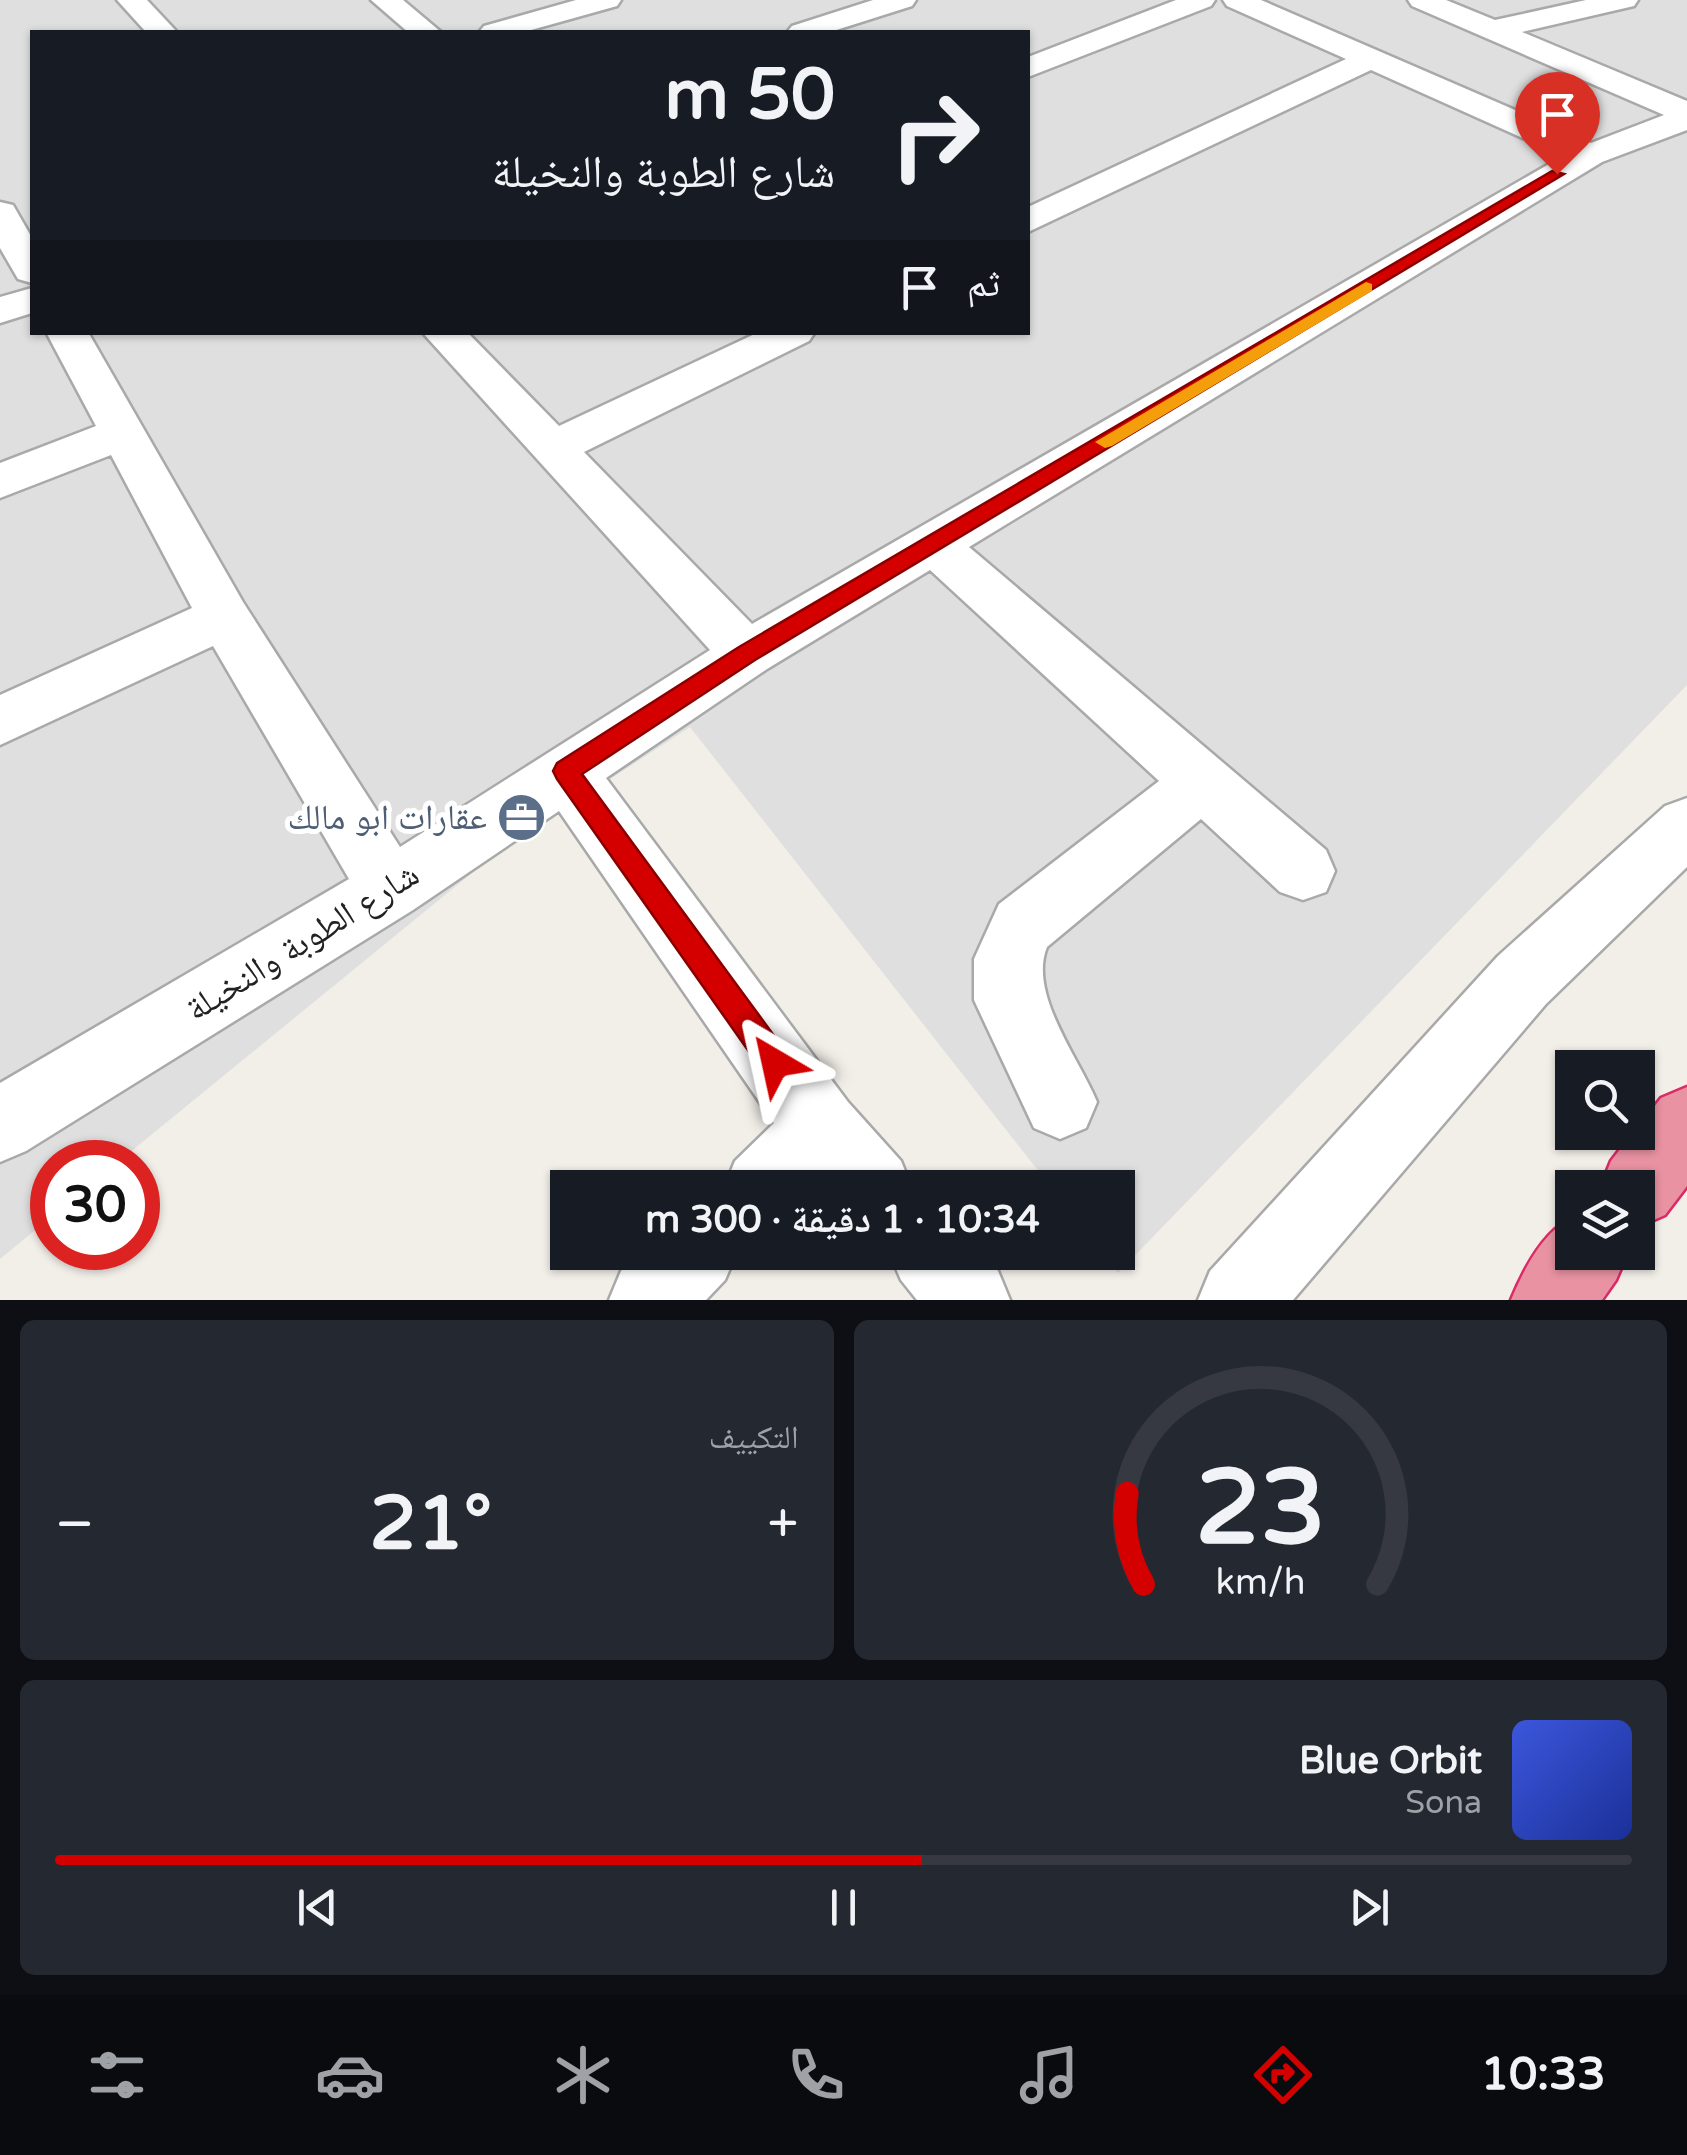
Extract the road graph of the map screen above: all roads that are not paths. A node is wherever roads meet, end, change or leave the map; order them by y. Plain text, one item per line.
1 (131, 0) edge
2 (385, 0) edge
3 (606, 0) edge
4 (902, 0) edge
5 (1202, 0) edge
6 (1237, 0) edge
7 (1422, 0) edge
8 (1624, 0) edge
9 (862, 5) edge
10 (1113, 7) dead end
11 (1149, 21) junction
12 (160, 30) edge
13 (423, 30) edge
14 (501, 30) edge
15 (806, 30) edge
16 (1492, 30) junction
17 (1370, 59) junction
18 (1030, 67) edge
19 (1687, 115) edge
20 (1590, 155) junction
21 (1038, 205) edge
22 (16, 227) edge
23 (30, 266) edge
24 (30, 301) edge
25 (0, 311) edge
26 (69, 335) edge
27 (446, 335) edge
28 (788, 335) edge
29 (123, 434) junction
30 (554, 447) junction
31 (0, 481) edge
32 (933, 544) junction
33 (224, 617) junction
34 (747, 654) junction
35 (0, 722) edge
36 (566, 771) junction
37 (1203, 782) junction
38 (1687, 826) edge
39 (1303, 871) dead end
40 (390, 889) junction
41 (1060, 1102) dead end
42 (1687, 1124) edge
43 (0, 1125) edge
44 (822, 1128) junction
45 (780, 1170) edge
46 (858, 1170) edge
47 (1652, 1170) edge
48 (679, 1270) edge
49 (944, 1270) edge
50 (1574, 1270) edge
51 (650, 1300) edge
52 (970, 1300) edge
53 (1239, 1300) edge
54 (1552, 1300) edge

1 - 12 street
2 - 13 street
3 - 14 street
4 - 9 street
5 - 11 street
6 - 17 street
7 - 16 street
8 - 16 street
9 - 15 street
10 - 11 street
11 - 18 street
16 - 19 street
17 - 20 street
17 - 21 street
19 - 20 street, شارع الطوبة والنخيلة
20 - 32 street, شارع الطوبة والنخيلة
22 - 23 street
24 - 25 street
26 - 29 street
27 - 30 street
28 - 30 street
29 - 31 street
29 - 33 street
30 - 34 street
32 - 34 street, شارع الطوبة والنخيلة
32 - 37 street
33 - 35 street
33 - 40 street
34 - 36 street, شارع الطوبة والنخيلة
36 - 40 street, شارع الطوبة والنخيلة
36 - 44 street
37 - 39 street
37 - 41 street
38 - 53 street
40 - 43 street, شارع الطوبة والنخيلة
42 - 47 highway
44 - 45 street
44 - 46 street
48 - 51 street
49 - 52 street
50 - 54 highway

